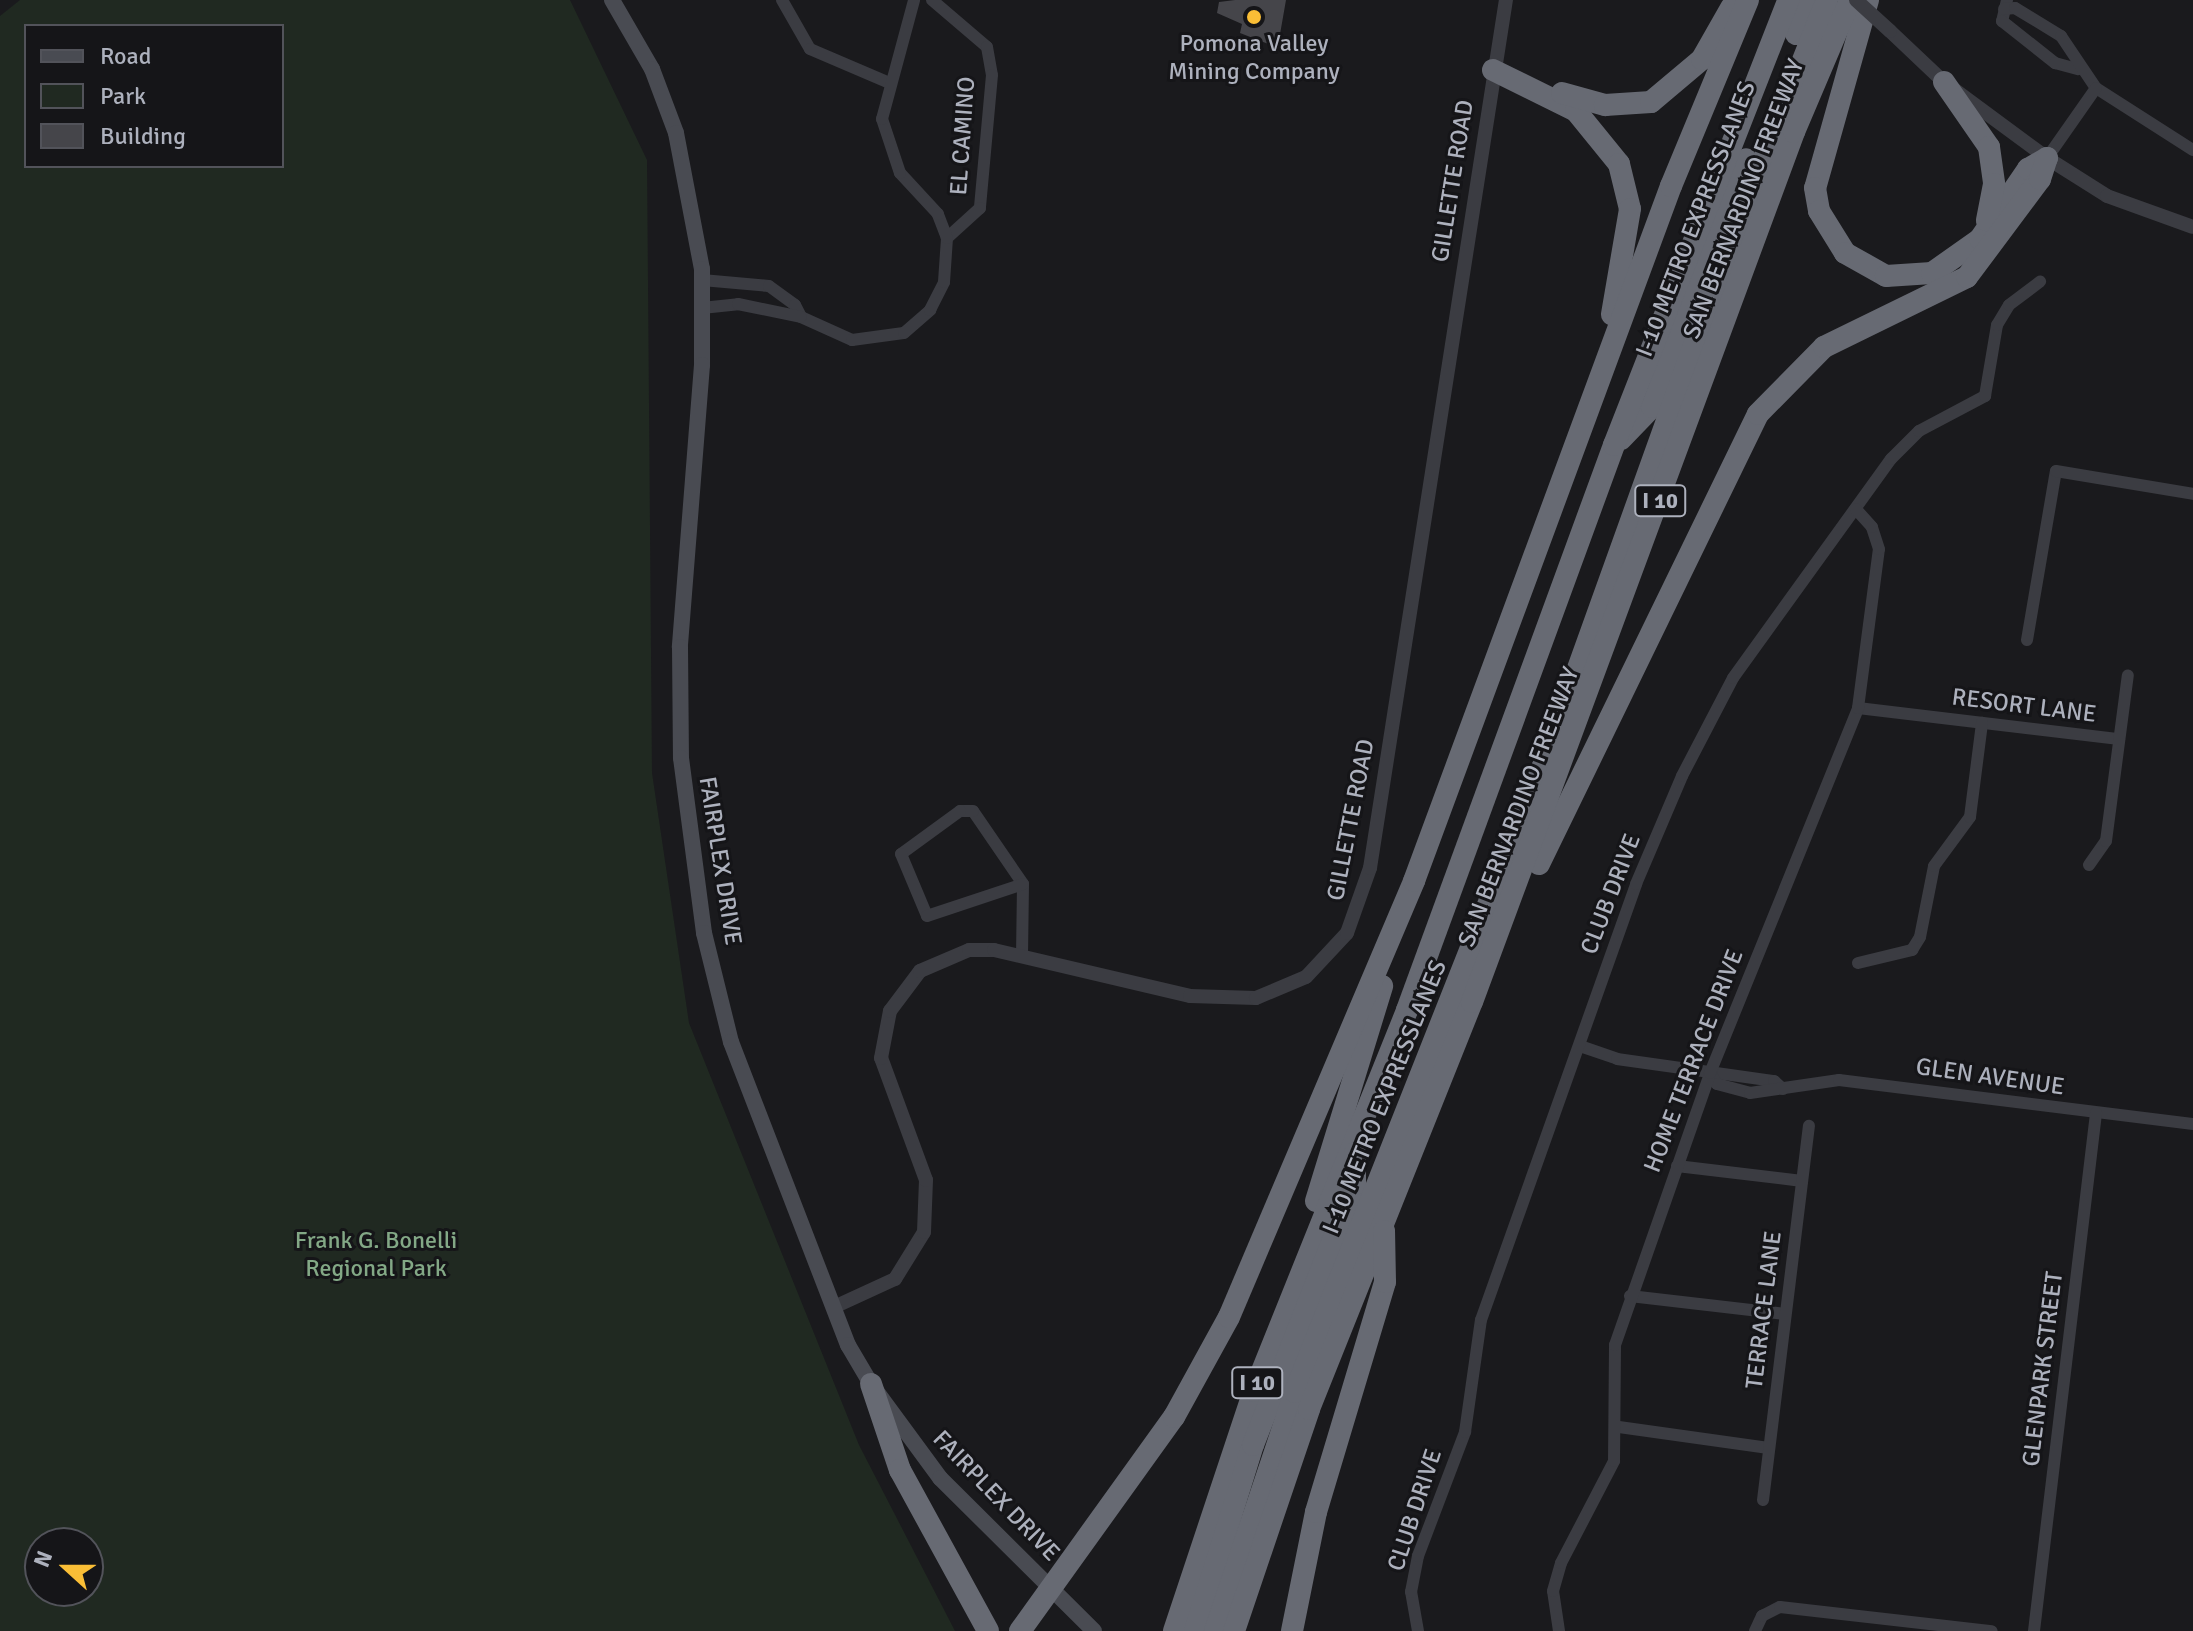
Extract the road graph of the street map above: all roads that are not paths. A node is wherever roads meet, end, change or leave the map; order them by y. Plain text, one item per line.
1 (612, 0) edge
2 (782, 0) edge
3 (914, 0) edge
4 (932, 0) edge
5 (1506, 0) edge
6 (1736, 0) edge
7 (1748, 0) edge
8 (1788, 0) edge
9 (1810, 0) edge
10 (1827, 0) edge
11 (1853, 0) edge
12 (1868, 0) edge
13 (2005, 4) edge
14 (2052, 30) junction
15 (2036, 49) junction
16 (2078, 69) junction
17 (1493, 70) junction
18 (887, 82) junction
19 (1944, 82) junction
20 (2096, 88) junction
21 (2193, 150) edge
22 (2047, 158) junction
23 (2193, 227) edge
24 (947, 238) junction
25 (1980, 239) junction
26 (702, 280) junction
27 (2040, 282) dead end
28 (764, 285) junction
29 (702, 308) junction
30 (758, 308) junction
31 (801, 317) junction
32 (1591, 408) junction
33 (1614, 445) junction
34 (2193, 494) edge
35 (1856, 509) junction
36 (2027, 640) dead end
37 (2128, 675) dead end
38 (1858, 708) junction
39 (1982, 723) junction
40 (2119, 739) junction
41 (2089, 865) dead end
42 (1414, 881) junction
43 (1023, 884) junction
44 (1022, 956) junction
45 (1858, 963) dead end
46 (1472, 1002) junction
47 (1580, 1046) junction
48 (1710, 1073) junction
49 (2096, 1113) junction
50 (2193, 1124) edge
51 (1809, 1126) dead end
52 (1355, 1140) junction
53 (1677, 1166) junction
54 (1802, 1181) junction
55 (1384, 1218) junction
56 (1630, 1296) junction
57 (834, 1307) junction
58 (1785, 1314) junction
59 (1273, 1343) junction
60 (871, 1384) junction
61 (1619, 1427) junction
62 (1769, 1448) junction
63 (1763, 1500) dead end
64 (1051, 1588) junction
65 (988, 1631) edge
66 (1020, 1631) edge
67 (1094, 1631) edge
68 (1174, 1631) edge
69 (1195, 1631) edge
70 (1215, 1631) edge
71 (1234, 1631) edge
72 (1292, 1631) edge
73 (1418, 1631) edge
74 (1559, 1631) edge
75 (1755, 1631) edge
76 (1992, 1631) edge
77 (2034, 1631) edge

1 - 26 main road, FAIRPLEX DRIVE
2 - 18 street
3 - 18 street
4 - 24 street, EL CAMINO
5 - 17 street, GILLETTE ROAD
6 - 17 highway
7 - 32 highway
8 - 33 highway, SAN BERNARDINO FREEWAY / I 10
9 - 33 highway, I-10 METRO EXPRESSLANES
10 - 70 highway, I-10 METRO EXPRESSLANES
11 - 19 street, bridge
11 - 46 highway, SAN BERNARDINO FREEWAY / I 10
12 - 25 highway
13 - 14 street
13 - 15 street
14 - 15 street
14 - 16 street
15 - 16 street
16 - 20 street
17 - 32 highway
17 - 44 street, GILLETTE ROAD
18 - 24 street
19 - 22 street
19 - 25 highway
20 - 21 street
20 - 22 street
22 - 23 street
22 - 25 highway
22 - 46 highway
24 - 31 street
26 - 28 street
26 - 29 main road, FAIRPLEX DRIVE
27 - 35 street, CLUB DRIVE
28 - 30 street
28 - 31 street
29 - 30 street
29 - 57 main road, FAIRPLEX DRIVE
30 - 31 street
32 - 42 highway
33 - 52 highway, SAN BERNARDINO FREEWAY / I 10
34 - 36 street
35 - 38 street, HOME TERRACE DRIVE
35 - 47 street, CLUB DRIVE
37 - 40 street, RESORT LANE
38 - 39 street, RESORT LANE
38 - 48 street, HOME TERRACE DRIVE
39 - 40 street, RESORT LANE
39 - 45 street
40 - 41 street
42 - 59 highway
42 - 64 highway
43 - 43 street
43 - 44 street
44 - 57 street, GILLETTE ROAD
46 - 55 highway, SAN BERNARDINO FREEWAY / I 10
47 - 48 street, GLEN AVENUE
47 - 73 street, CLUB DRIVE
48 - 49 street, GLEN AVENUE
48 - 53 street, HOME TERRACE DRIVE
49 - 50 street, GLEN AVENUE
49 - 77 street, GLENPARK STREET
51 - 54 street, TERRACE LANE
52 - 59 highway, SAN BERNARDINO FREEWAY / I 10
52 - 69 highway, I-10 METRO EXPRESSLANES
53 - 54 street
53 - 56 street, HOME TERRACE DRIVE
54 - 58 street, TERRACE LANE
55 - 71 highway, SAN BERNARDINO FREEWAY / I 10
55 - 72 highway
56 - 58 street
56 - 61 street, HOME TERRACE DRIVE
57 - 60 main road, FAIRPLEX DRIVE
58 - 62 street, TERRACE LANE
59 - 68 highway, SAN BERNARDINO FREEWAY / I 10
60 - 64 main road, FAIRPLEX DRIVE
60 - 65 highway
61 - 62 street
61 - 74 street, HOME TERRACE DRIVE
62 - 63 street, TERRACE LANE
64 - 66 highway
64 - 67 main road, FAIRPLEX DRIVE
75 - 76 street

